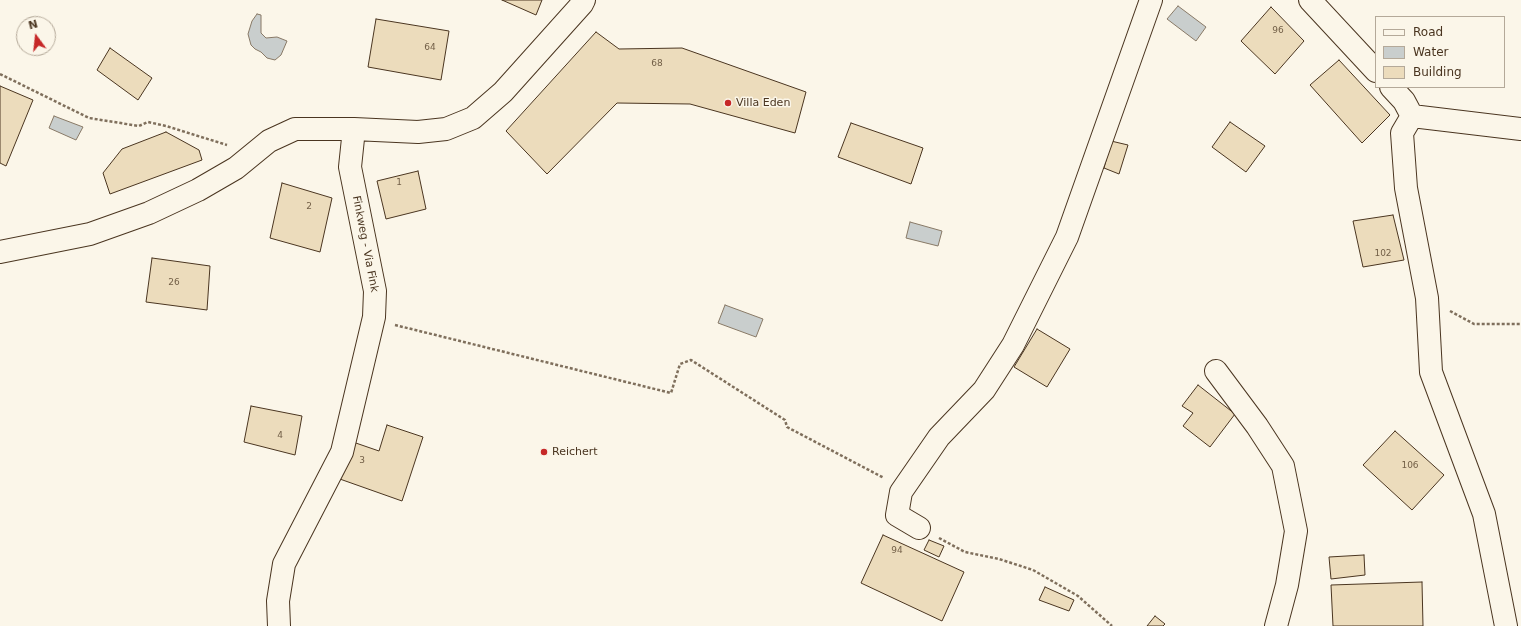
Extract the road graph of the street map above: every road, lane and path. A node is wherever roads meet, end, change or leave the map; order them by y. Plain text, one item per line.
1 (584, 0) edge
2 (1151, 0) edge
3 (1310, 0) edge
4 (1375, 70) edge
5 (0, 74) edge
6 (1392, 88) edge
7 (1412, 116) junction
8 (354, 129) junction
9 (1521, 129) edge
10 (254, 153) junction
11 (0, 252) edge
12 (1427, 298) junction
13 (373, 320) junction
14 (1521, 324) edge
15 (1216, 371) dead end
16 (902, 490) junction
17 (919, 528) joint
18 (279, 626) edge
19 (1112, 626) edge
20 (1276, 626) edge
21 (1506, 626) edge

1 - 8 street
2 - 16 street
3 - 4 street
5 - 10 path
6 - 7 street
7 - 9 street
7 - 12 street
8 - 10 street
8 - 13 street, Finkweg - Via Fink
10 - 11 street
12 - 14 path
12 - 21 street
13 - 16 path
13 - 18 street, Finkweg - Via Fink
15 - 20 street
16 - 17 street
17 - 19 path

